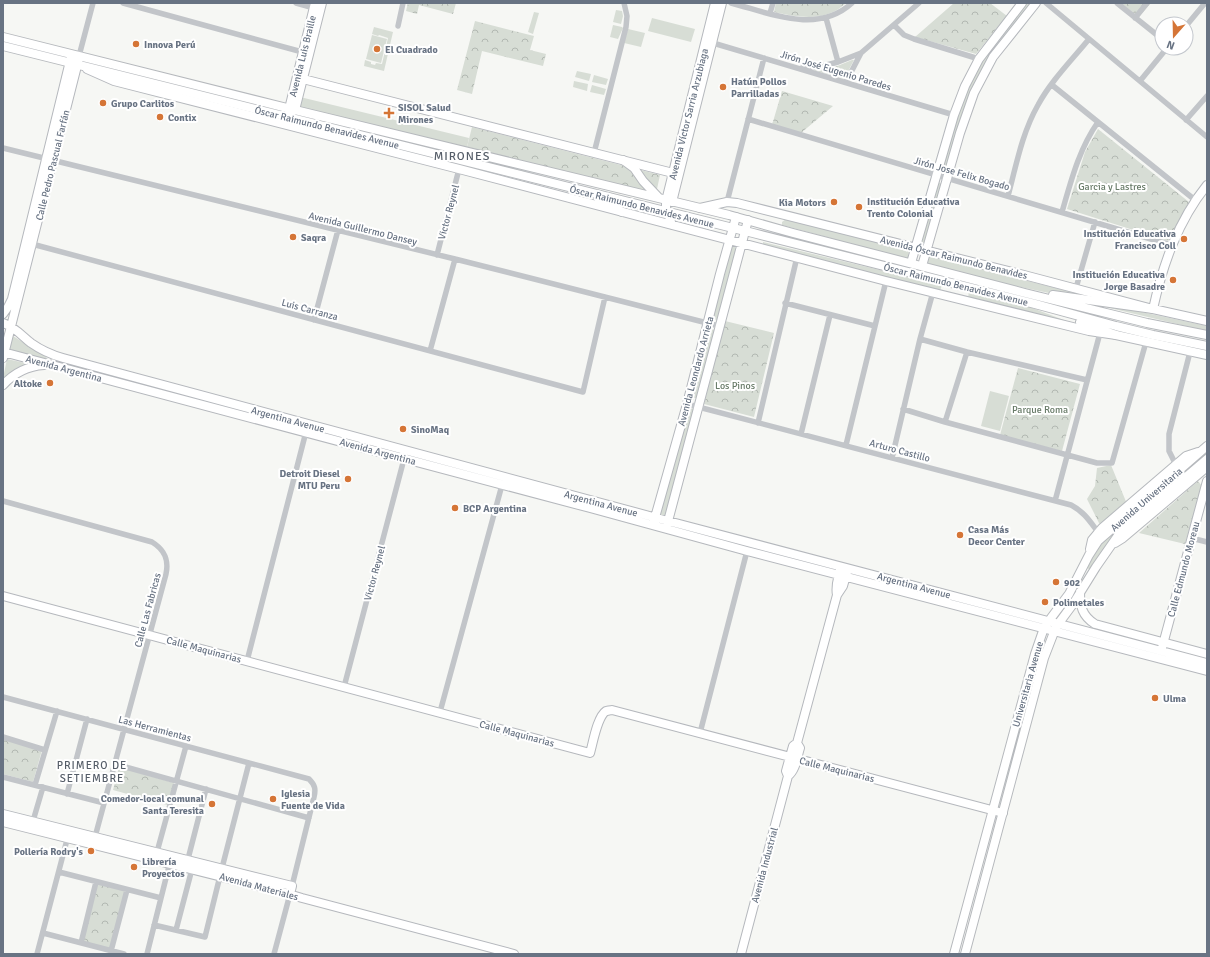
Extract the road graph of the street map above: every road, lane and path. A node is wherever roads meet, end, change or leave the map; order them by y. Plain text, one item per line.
1 (92, 3) edge
2 (123, 3) edge
3 (296, 3) edge
4 (322, 3) edge
5 (404, 3) edge
6 (624, 3) edge
7 (716, 3) edge
8 (722, 3) edge
9 (731, 3) edge
10 (773, 3) edge
11 (852, 3) edge
12 (919, 3) edge
13 (1022, 3) edge
14 (1036, 3) edge
15 (1046, 3) edge
16 (1116, 3) edge
17 (1147, 3) edge
18 (1205, 3) edge
19 (139, 5) edge
20 (314, 5) edge
21 (770, 14) junction
22 (1194, 16) edge
23 (826, 18) junction
24 (1135, 18) junction
25 (894, 25) junction
26 (398, 26) dead end
27 (1154, 33) edge
28 (3, 37) edge
29 (1089, 39) junction
30 (712, 43) junction
31 (3, 46) edge
32 (306, 53) junction
33 (861, 53) junction
34 (76, 55) junction
35 (1160, 56) edge
36 (764, 58) junction
37 (979, 59) junction
38 (838, 62) junction
39 (73, 64) junction
40 (796, 68) junction
41 (303, 79) junction
42 (1140, 81) junction
43 (846, 82) junction
44 (1052, 85) junction
45 (1207, 96) edge
46 (292, 110) junction
47 (954, 115) junction
48 (291, 118) junction
49 (748, 120) junction
50 (1186, 120) junction
51 (1098, 122) junction
52 (300, 128) junction
53 (1207, 137) edge
54 (3, 148) edge
55 (594, 153) junction
56 (49, 159) junction
57 (623, 160) junction
58 (459, 169) junction
59 (673, 173) junction
60 (936, 175) junction
61 (947, 178) junction
62 (1207, 185) edge
63 (591, 193) junction
64 (1008, 196) junction
65 (666, 200) junction
66 (1195, 200) junction
67 (727, 202) junction
68 (700, 208) junction
69 (622, 212) junction
70 (667, 212) junction
71 (1062, 212) junction
72 (736, 217) junction
73 (748, 220) junction
74 (1095, 222) junction
75 (672, 225) junction
76 (733, 228) junction
77 (338, 230) junction
78 (745, 231) junction
79 (730, 240) junction
80 (742, 243) junction
81 (32, 244) junction
82 (1171, 244) junction
83 (915, 248) junction
84 (927, 251) junction
85 (437, 255) junction
86 (797, 257) junction
87 (455, 260) junction
88 (911, 263) junction
89 (922, 266) junction
90 (886, 280) junction
91 (1076, 288) junction
92 (933, 292) junction
93 (1025, 293) junction
94 (605, 297) junction
95 (785, 303) junction
96 (1035, 304) junction
97 (1153, 309) junction
98 (3, 314) edge
99 (830, 315) junction
100 (314, 320) junction
101 (1207, 321) edge
102 (3, 323) edge
103 (708, 323) junction
104 (11, 326) junction
105 (719, 326) junction
106 (875, 326) junction
107 (1100, 333) junction
108 (1116, 335) junction
109 (1207, 335) edge
110 (920, 339) junction
111 (1146, 342) junction
112 (1207, 346) edge
113 (430, 351) junction
114 (967, 352) junction
115 (1190, 352) junction
116 (3, 354) edge
117 (1207, 355) edge
118 (52, 365) junction
119 (1087, 380) junction
120 (3, 385) edge
121 (687, 404) junction
122 (699, 407) junction
123 (903, 409) junction
124 (945, 422) junction
125 (758, 423) junction
126 (307, 428) junction
127 (801, 434) junction
128 (846, 445) junction
129 (1205, 448) edge
130 (1068, 455) junction
131 (892, 458) junction
132 (404, 459) junction
133 (1207, 459) edge
134 (1176, 465) junction
135 (1207, 467) edge
136 (1193, 478) junction
137 (1206, 483) edge
138 (502, 485) junction
139 (3, 501) edge
140 (1054, 501) junction
141 (654, 521) junction
142 (667, 525) junction
143 (1098, 532) junction
144 (1191, 538) junction
145 (1207, 542) edge
146 (1112, 545) junction
147 (747, 551) junction
148 (1089, 555) junction
149 (845, 567) junction
150 (1082, 568) junction
151 (1092, 574) junction
152 (842, 576) junction
153 (1080, 592) junction
154 (3, 596) edge
155 (1046, 625) junction
156 (1056, 627) junction
157 (1110, 628) junction
158 (150, 635) junction
159 (1108, 637) junction
160 (1164, 642) junction
161 (1161, 651) junction
162 (1207, 654) edge
163 (248, 660) junction
164 (1207, 663) edge
165 (1207, 671) edge
166 (344, 686) junction
167 (3, 697) edge
168 (57, 711) junction
169 (440, 712) junction
170 (87, 719) junction
171 (124, 729) junction
172 (700, 733) junction
173 (3, 737) edge
174 (186, 746) junction
175 (45, 750) junction
176 (793, 758) junction
177 (249, 763) junction
178 (115, 764) junction
179 (3, 777) edge
180 (176, 781) junction
181 (35, 786) junction
182 (43, 787) junction
183 (206, 789) junction
184 (67, 794) junction
185 (239, 798) junction
186 (104, 803) junction
187 (992, 810) junction
188 (1003, 813) junction
189 (3, 814) edge
190 (309, 818) junction
191 (33, 821) junction
192 (3, 822) edge
193 (69, 834) junction
194 (95, 837) junction
195 (157, 852) junction
196 (171, 860) junction
197 (188, 860) junction
198 (192, 869) junction
199 (59, 872) junction
200 (221, 872) junction
201 (96, 882) junction
202 (127, 890) junction
203 (291, 890) junction
204 (969, 896) junction
205 (161, 898) junction
206 (980, 898) junction
207 (154, 925) junction
208 (176, 930) junction
209 (43, 933) junction
210 (80, 943) junction
211 (112, 951) junction
212 (37, 954) edge
213 (124, 954) edge
214 (147, 954) edge
215 (274, 954) edge
216 (514, 954) edge
217 (741, 954) edge
218 (954, 954) edge
219 (965, 954) edge

1 - 34 street, Calle Pedro Pascual Farfán
2 - 19 street
3 - 20 street
4 - 32 main road, Avenida Luis Braille
5 - 26 street
6 - 55 street
7 - 59 main road, Avenida Víctor Sarria Arzubiaga
8 - 30 main road, Avenida Víctor Sarria Arzubiaga
9 - 21 street
10 - 21 street
11 - 23 street
12 - 25 street
13 - 37 main road
14 - 61 main road
15 - 29 street
16 - 24 street
17 - 24 street
18 - 22 street
19 - 32 street
20 - 32 main road, Avenida Luis Braille
21 - 23 street
23 - 38 street
24 - 27 street
25 - 33 street
25 - 37 street
28 - 34 main road, Óscar Raimundo Benavides Avenue
29 - 42 street
29 - 44 street
30 - 36 street, Jirón José Eugenio Paredes
30 - 65 main road, Avenida Víctor Sarria Arzubiaga
31 - 39 main road, Óscar Raimundo Benavides Avenue
32 - 41 main road, Avenida Luis Braille
32 - 46 main road, Avenida Luis Braille
33 - 38 street
33 - 43 street
34 - 39 main road, Calle Pedro Pascual Farfán
34 - 46 main road, Óscar Raimundo Benavides Avenue
35 - 42 street
36 - 40 street, Jirón José Eugenio Paredes
36 - 49 street
37 - 47 main road
38 - 40 street
39 - 48 main road, Óscar Raimundo Benavides Avenue
39 - 52 main road, Óscar Raimundo Benavides Avenue
39 - 56 main road, Calle Pedro Pascual Farfán
40 - 43 street, Jirón José Eugenio Paredes
41 - 46 main road, Avenida Luis Braille
41 - 55 main road
42 - 50 street
43 - 47 street, Jirón José Eugenio Paredes
44 - 51 street
44 - 64 street
45 - 50 street
46 - 48 main road, Avenida Luis Braille
46 - 65 main road, Óscar Raimundo Benavides Avenue
47 - 60 main road
48 - 52 main road, Avenida Luis Braille
48 - 63 main road, Óscar Raimundo Benavides Avenue
49 - 60 street, Jirón Jose Felix Bogado
49 - 67 street
50 - 53 street
51 - 66 street
51 - 71 street
52 - 58 main road, Óscar Raimundo Benavides Avenue
54 - 56 street, Avenida Guillermo Dansey
55 - 57 main road
56 - 77 street, Avenida Guillermo Dansey
56 - 81 main road, Calle Pedro Pascual Farfán
56 - 98 main road, Calle Pedro Pascual Farfán
57 - 59 main road
57 - 65 main road
58 - 69 main road, Óscar Raimundo Benavides Avenue
58 - 85 street, Victor Reynel
59 - 65 main road, Avenida Víctor Sarria Arzubiaga
60 - 61 street, Jirón Jose Felix Bogado
60 - 83 main road
61 - 64 street, Jirón Jose Felix Bogado
61 - 84 main road
62 - 66 main road
63 - 69 main road
63 - 70 main road, Óscar Raimundo Benavides Avenue
64 - 71 street, Jirón Jose Felix Bogado
65 - 68 main road, Avenida Óscar Raimundo Benavides
65 - 70 main road, Avenida Víctor Sarria Arzubiaga
66 - 82 main road
67 - 68 main road, Avenida Óscar Raimundo Benavides
67 - 83 main road, Avenida Óscar Raimundo Benavides
68 - 72 main road, Avenida Óscar Raimundo Benavides
69 - 75 main road, Óscar Raimundo Benavides Avenue
70 - 75 main road, Avenida Víctor Sarria Arzubiaga
70 - 76 main road, Óscar Raimundo Benavides Avenue
71 - 74 street, Jirón Jose Felix Bogado
72 - 73 main road, Avenida Óscar Raimundo Benavides
72 - 76 main road, Avenida Leondardo Arrieta
73 - 78 main road, Avenida Leondardo Arrieta
73 - 88 main road, Avenida Óscar Raimundo Benavides
74 - 82 street, Jirón Jose Felix Bogado
74 - 91 street
75 - 79 main road, Óscar Raimundo Benavides Avenue
76 - 78 main road, Óscar Raimundo Benavides Avenue
76 - 79 main road, Avenida Leondardo Arrieta
77 - 85 street, Avenida Guillermo Dansey
77 - 100 street
78 - 80 main road, Avenida Leondardo Arrieta
78 - 96 main road, Óscar Raimundo Benavides Avenue
79 - 80 main road, Óscar Raimundo Benavides Avenue
79 - 103 main road, Avenida Leondardo Arrieta
80 - 86 main road, Óscar Raimundo Benavides Avenue
80 - 105 main road, Avenida Leondardo Arrieta
81 - 100 street, Luis Carranza
81 - 104 main road, Calle Pedro Pascual Farfán
82 - 97 main road
83 - 84 main road, Avenida Óscar Raimundo Benavides
83 - 88 main road
84 - 89 main road
84 - 91 main road, Avenida Óscar Raimundo Benavides
85 - 87 street, Avenida Guillermo Dansey
86 - 90 main road, Óscar Raimundo Benavides Avenue
86 - 95 street
87 - 94 street, Avenida Guillermo Dansey
87 - 113 street
88 - 89 main road, Avenida Óscar Raimundo Benavides
89 - 93 main road, Avenida Óscar Raimundo Benavides
90 - 92 main road, Óscar Raimundo Benavides Avenue
90 - 106 street
91 - 97 main road, Avenida Óscar Raimundo Benavides
92 - 107 main road, Óscar Raimundo Benavides Avenue
92 - 110 street
93 - 97 main road
93 - 109 main road, Óscar Raimundo Benavides Avenue
94 - 103 street, Avenida Guillermo Dansey
94 - 113 street, Luis Carranza
95 - 99 street
95 - 125 street
96 - 108 main road
96 - 112 main road, Óscar Raimundo Benavides Avenue
97 - 101 main road, Avenida Óscar Raimundo Benavides
99 - 106 street
99 - 127 street
100 - 113 street, Luis Carranza
102 - 104 main road, Argentina Avenue
103 - 105 street, Avenida Guillermo Dansey
103 - 121 main road, Avenida Leondardo Arrieta
104 - 116 main road, Calle Pedro Pascual Farfán
104 - 126 main road, Argentina Avenue
105 - 122 main road, Avenida Leondardo Arrieta
106 - 128 street
107 - 108 main road, Óscar Raimundo Benavides Avenue
107 - 119 street
108 - 111 main road
110 - 114 street
110 - 123 street
111 - 115 main road
111 - 130 street
114 - 119 street
114 - 124 street
115 - 117 main road
115 - 134 street
116 - 118 main road, Avenida Argentina
118 - 120 main road
118 - 126 main road, Avenida Argentina
119 - 130 street
121 - 122 street, Arturo Castillo
121 - 141 main road, Avenida Leondardo Arrieta
122 - 125 street, Arturo Castillo
122 - 142 main road, Avenida Leondardo Arrieta
123 - 124 street
123 - 131 street
124 - 130 street
125 - 127 street, Arturo Castillo
126 - 132 main road, Avenida Argentina
126 - 141 main road, Argentina Avenue
126 - 163 street
127 - 128 street, Arturo Castillo
128 - 131 street, Arturo Castillo
129 - 134 main road, Universitaria Avenue
129 - 148 main road, Avenida Universitaria
130 - 140 street
131 - 140 street, Arturo Castillo
132 - 138 main road, Avenida Argentina
132 - 166 street, Victor Reynel
133 - 146 main road, Universitaria Avenue
134 - 143 main road, Universitaria Avenue
135 - 136 main road, Universitaria Avenue
136 - 137 main road, Calle Edmundo Moreau
136 - 146 main road, Universitaria Avenue
137 - 144 main road, Calle Edmundo Moreau
138 - 141 main road, Argentina Avenue
138 - 169 street
139 - 158 street, Calle Las Fabricas
140 - 143 street, Arturo Castillo
141 - 142 main road, Argentina Avenue
142 - 147 main road, Argentina Avenue
142 - 149 main road, Argentina Avenue
143 - 148 main road, Universitaria Avenue
144 - 145 street
144 - 160 main road, Calle Edmundo Moreau
146 - 151 main road, Universitaria Avenue
147 - 152 main road, Argentina Avenue
147 - 172 street
148 - 150 main road, Universitaria Avenue
149 - 152 main road, Avenida Industrial
149 - 155 main road, Argentina Avenue
150 - 151 main road
150 - 155 main road, Universitaria Avenue
151 - 153 main road, Universitaria Avenue
152 - 155 main road, Argentina Avenue
152 - 176 main road, Avenida Industrial
153 - 156 main road, Universitaria Avenue
153 - 157 main road
154 - 158 main road, Calle Maquinarias
155 - 156 main road, Argentina Avenue
155 - 187 main road, Universitaria Avenue
156 - 159 main road, Argentina Avenue
156 - 165 main road, Argentina Avenue
156 - 188 main road, Universitaria Avenue
157 - 159 main road
157 - 160 main road
158 - 163 main road, Calle Maquinarias
158 - 171 street, Calle Las Fabricas
159 - 161 main road, Argentina Avenue
160 - 161 main road, Calle Edmundo Moreau
160 - 162 main road
161 - 164 main road, Argentina Avenue
163 - 166 main road, Calle Maquinarias
166 - 169 main road, Calle Maquinarias
167 - 168 street, Las Herramientas
168 - 170 street, Las Herramientas
168 - 175 street
169 - 172 main road, Calle Maquinarias
170 - 171 street, Las Herramientas
170 - 184 street
171 - 174 street, Las Herramientas
171 - 178 street, Calle Las Fabricas
172 - 176 main road, Calle Maquinarias
173 - 175 street
174 - 177 street, Las Herramientas
174 - 180 street
175 - 181 street
176 - 187 main road, Calle Maquinarias
176 - 217 main road, Avenida Industrial
177 - 185 street
177 - 190 street, Las Herramientas
178 - 180 street
178 - 186 street, Calle Las Fabricas
179 - 181 street
180 - 183 street
180 - 195 street
181 - 182 street
182 - 184 street
182 - 191 street
183 - 185 street
183 - 197 street
184 - 186 street
185 - 190 street
185 - 200 street
186 - 194 street, Calle Las Fabricas
187 - 188 main road, Calle Maquinarias
187 - 204 main road, Universitaria Avenue
188 - 206 main road, Universitaria Avenue
189 - 191 main road, Avenida Materiales
190 - 203 street
191 - 193 main road, Avenida Materiales
192 - 193 main road, Avenida Materiales
193 - 194 main road, Avenida Materiales
193 - 196 main road, Avenida Materiales
193 - 199 street
194 - 195 main road, Avenida Materiales
195 - 196 main road, Avenida Materiales
196 - 197 main road, Avenida Materiales
196 - 198 main road, Avenida Materiales
196 - 205 street
197 - 200 main road, Avenida Materiales
198 - 200 main road, Avenida Materiales
198 - 208 street
199 - 201 street
199 - 209 street
200 - 203 main road, Avenida Materiales
200 - 208 street
201 - 202 street
201 - 210 street
202 - 205 street
202 - 211 street
203 - 215 street
203 - 216 main road, Avenida Materiales
204 - 206 main road
204 - 218 main road, Universitaria Avenue
205 - 207 street
206 - 219 main road, Universitaria Avenue
207 - 208 street
207 - 214 street
209 - 210 street
209 - 212 street
210 - 211 street
211 - 213 street

